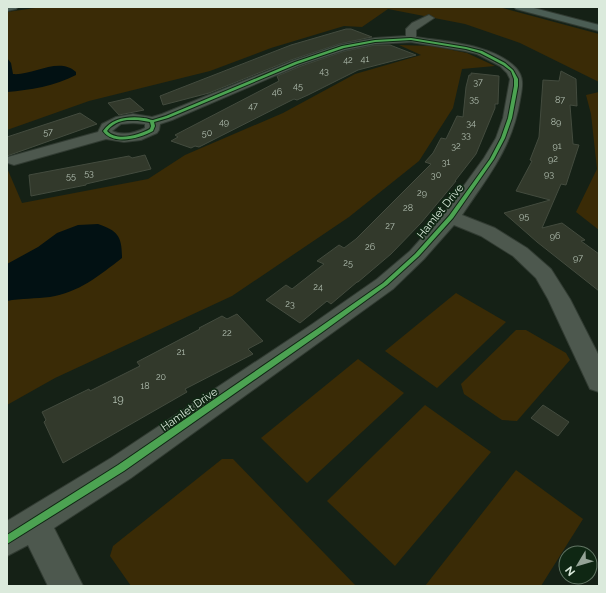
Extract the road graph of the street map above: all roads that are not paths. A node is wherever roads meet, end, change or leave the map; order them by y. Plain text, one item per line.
1 (13, 7) edge
2 (519, 7) edge
3 (7, 8) edge
4 (429, 18) dead end
5 (599, 28) edge
6 (411, 39) junction
7 (14, 160) dead end
8 (451, 217) junction
9 (599, 382) edge
10 (34, 523) junction
11 (7, 540) edge
12 (66, 586) edge

1 - 3 main road
2 - 5 main road
4 - 6 street
6 - 7 street, Hamlet Drive
6 - 8 street, Hamlet Drive
8 - 9 street
8 - 10 street, Hamlet Drive
10 - 11 street, Hamlet Drive
10 - 12 street

